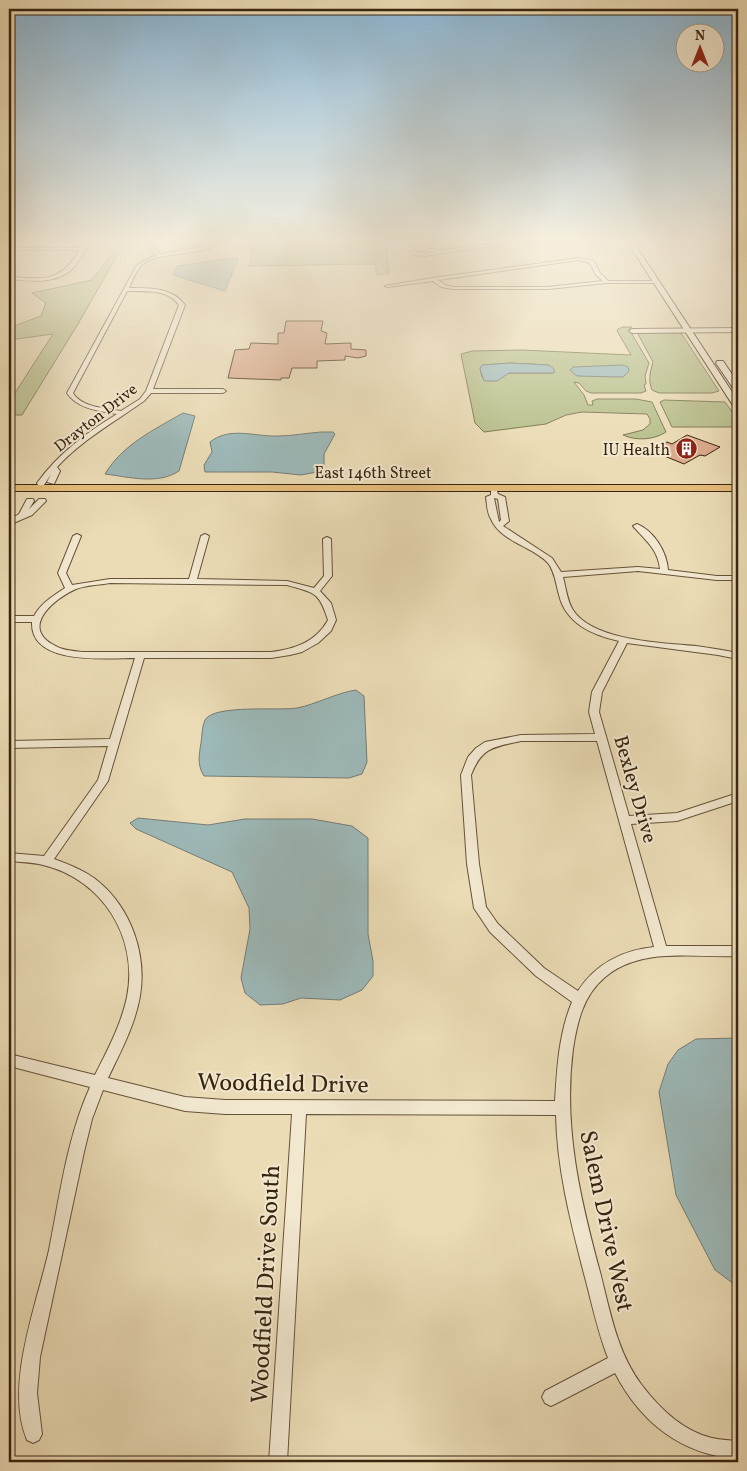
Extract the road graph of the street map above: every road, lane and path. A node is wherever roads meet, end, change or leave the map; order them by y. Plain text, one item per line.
1 (116, 309) edge
2 (181, 309) edge
3 (678, 309) edge
4 (694, 329) junction
5 (738, 330) edge
6 (632, 331) dead end
7 (712, 351) dead end
8 (718, 359) dead end
9 (738, 389) edge
10 (149, 391) junction
11 (223, 391) dead end
12 (738, 407) edge
13 (123, 413) junction
14 (54, 467) junction
15 (51, 482) dead end
16 (41, 483) dead end
17 (9, 488) edge
18 (738, 488) edge
19 (494, 493) junction
20 (9, 494) edge
21 (738, 494) edge
22 (30, 501) dead end
23 (42, 501) dead end
24 (22, 515) junction
25 (9, 523) edge
26 (637, 526) dead end
27 (77, 536) dead end
28 (205, 536) dead end
29 (327, 540) dead end
30 (664, 572) junction
31 (558, 575) junction
32 (738, 578) edge
33 (192, 582) junction
34 (70, 589) junction
35 (316, 591) junction
36 (9, 619) edge
37 (36, 619) junction
38 (624, 640) junction
39 (140, 655) junction
40 (738, 656) edge
41 (601, 737) junction
42 (114, 742) junction
43 (9, 744) edge
44 (738, 797) edge
45 (626, 820) junction
46 (9, 857) edge
47 (47, 861) junction
48 (738, 951) edge
49 (662, 952) junction
50 (579, 999) junction
51 (9, 1060) edge
52 (100, 1082) junction
53 (299, 1108) junction
54 (561, 1108) junction
55 (619, 1362) junction
56 (551, 1397) dead end
57 (33, 1434) dead end
58 (738, 1450) edge
59 (278, 1462) edge

1 - 13 street
2 - 10 street, Drayton Drive
3 - 4 main road
4 - 5 street
4 - 6 street
4 - 7 main road
4 - 12 main road
8 - 9 main road
10 - 11 street
10 - 13 street, Drayton Drive
13 - 14 street, Drayton Drive
14 - 15 street, Drayton Drive
14 - 16 street, Drayton Drive
17 - 19 main road, East 146th Street
18 - 19 main road, East 146th Street
19 - 20 main road, East 146th Street
19 - 21 main road, East 146th Street
19 - 31 street
22 - 24 street
23 - 24 street
24 - 25 street
26 - 30 street
27 - 34 street
28 - 33 street
29 - 35 street
30 - 31 street
30 - 32 street
31 - 38 street
33 - 34 street
33 - 35 street
34 - 37 street
35 - 39 street
36 - 37 street
37 - 39 street
38 - 40 street
38 - 41 street, Bexley Drive
39 - 42 street
41 - 45 street, Bexley Drive
41 - 50 street
42 - 43 street
42 - 47 street
44 - 45 street
45 - 49 street, Bexley Drive
46 - 47 street
47 - 52 street
48 - 49 street, Salem Drive West
49 - 50 street, Salem Drive West
50 - 54 street, Salem Drive West
51 - 52 street, Woodfield Drive
52 - 53 street, Woodfield Drive
52 - 57 street
53 - 54 street, Woodfield Drive
53 - 59 street, Woodfield Drive South
54 - 55 street, Salem Drive West
55 - 56 street
55 - 58 street, Salem Drive West

